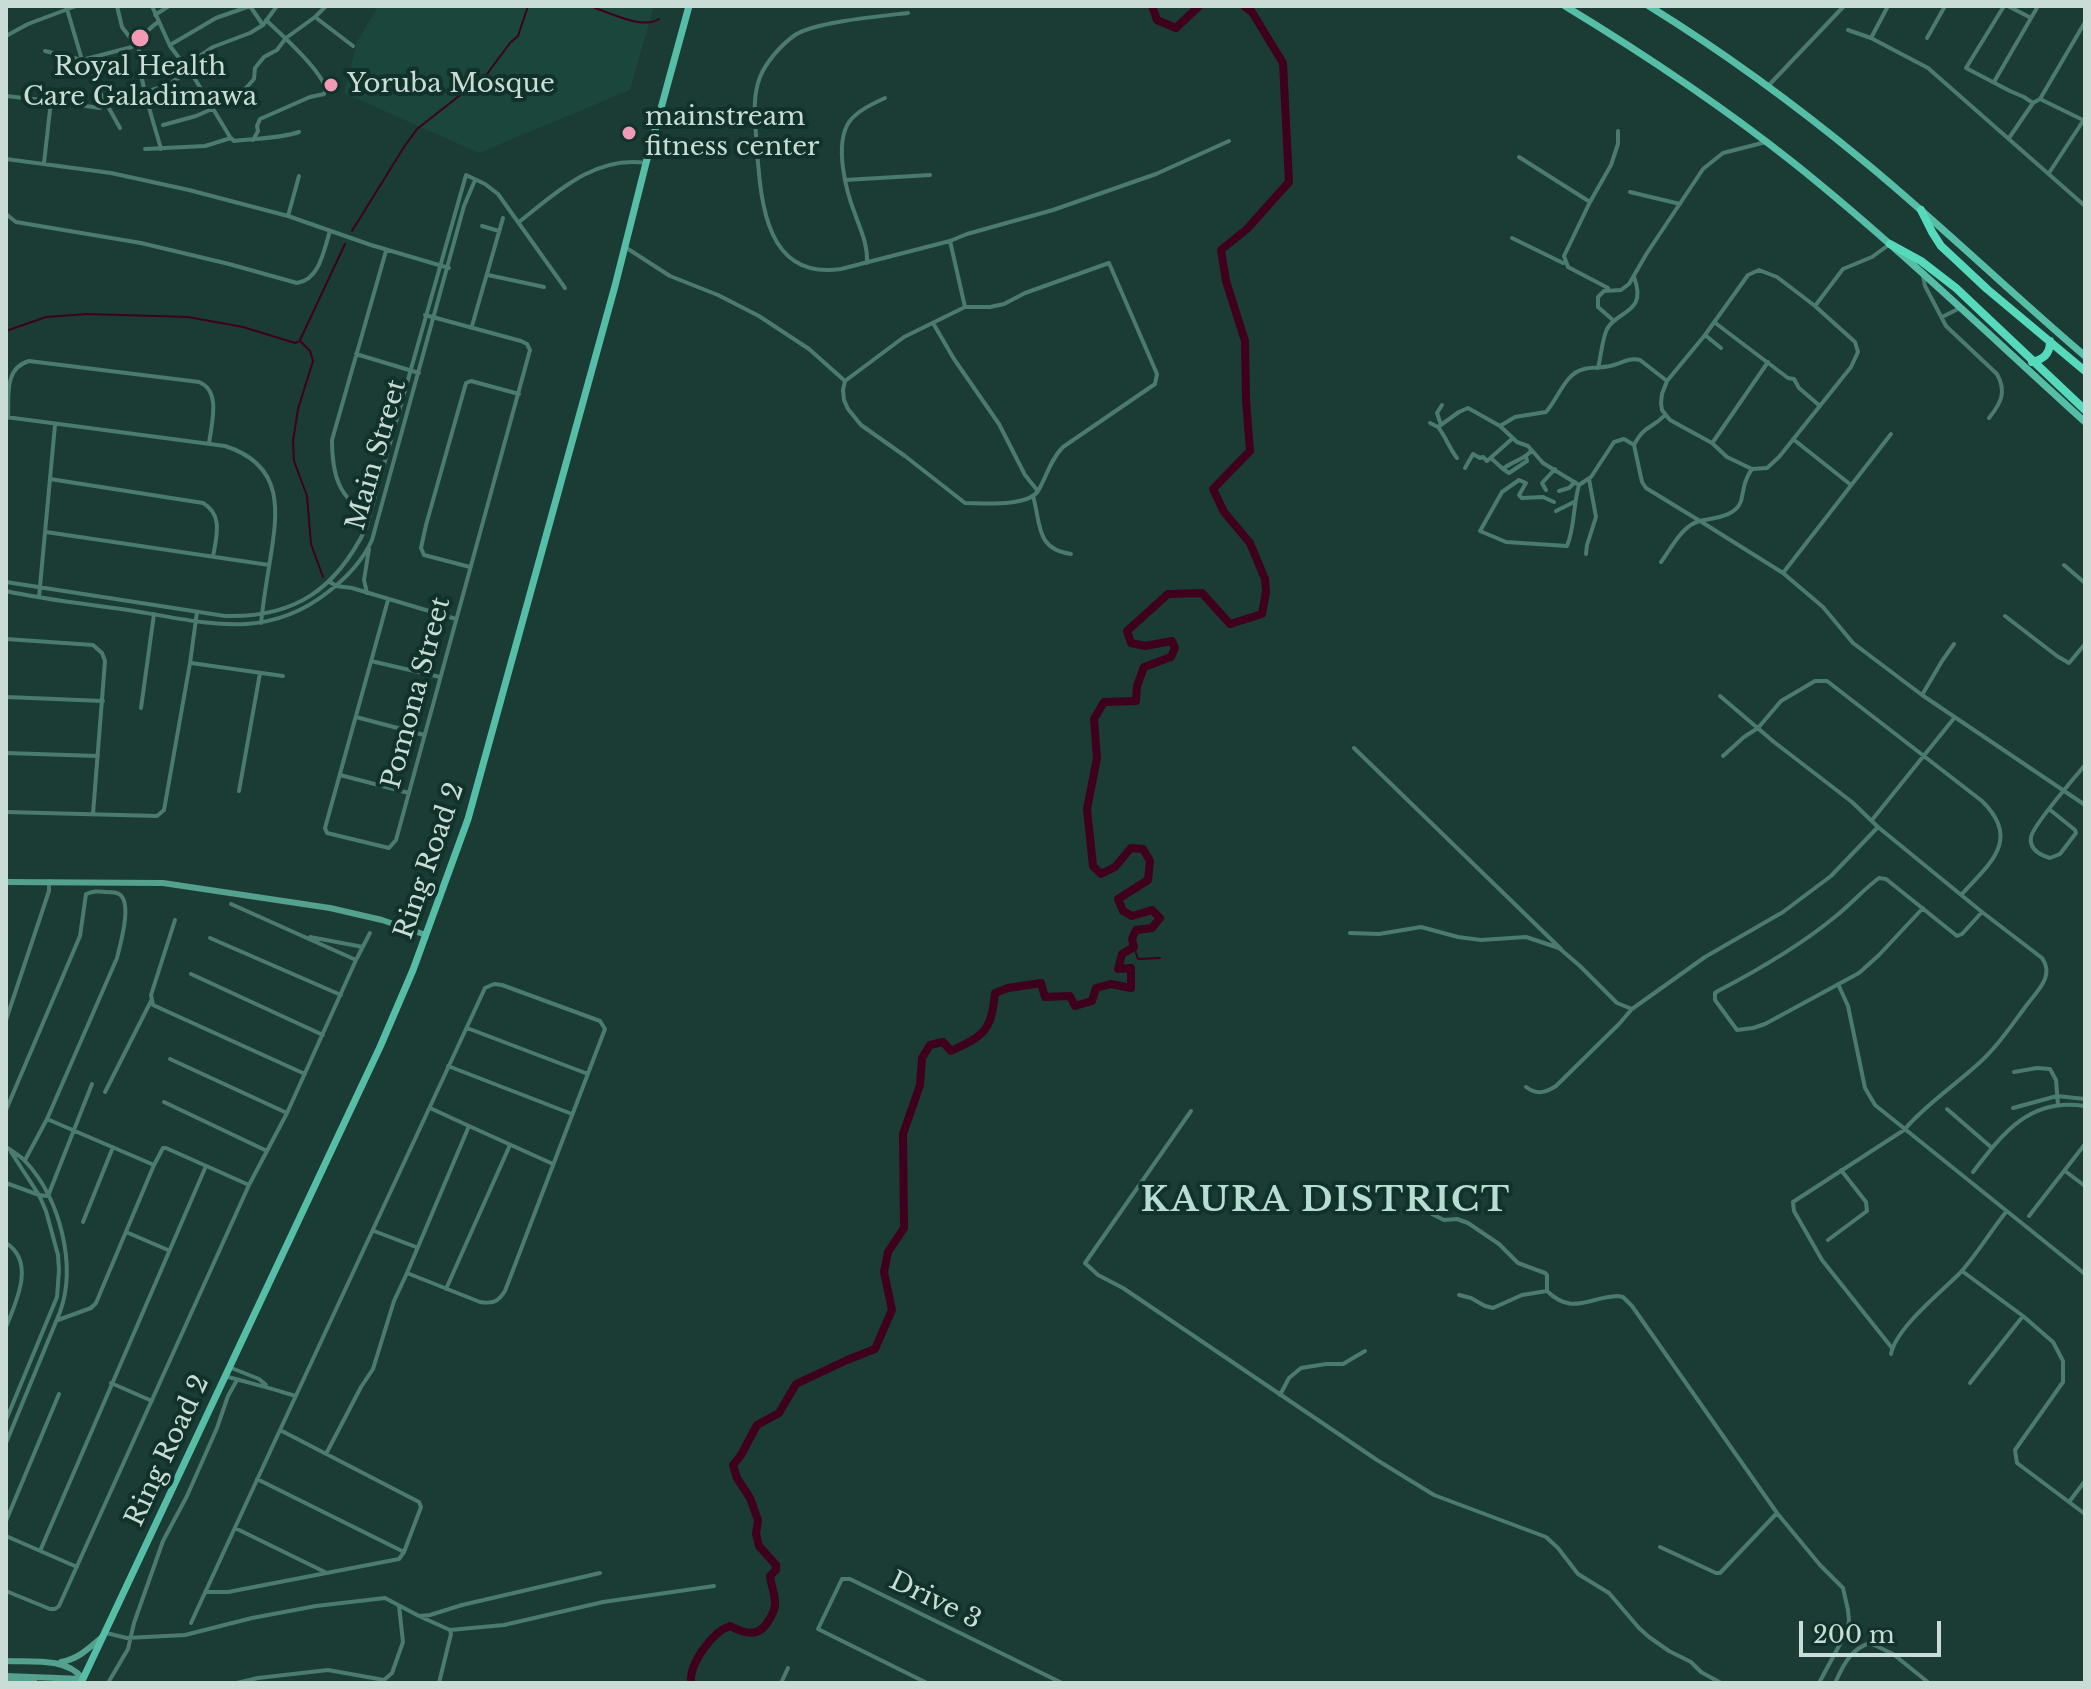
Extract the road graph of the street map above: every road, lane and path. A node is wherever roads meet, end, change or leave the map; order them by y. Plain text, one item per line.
1 (76, 6) edge
2 (117, 6) edge
3 (152, 6) edge
4 (169, 6) edge
5 (250, 6) edge
6 (277, 6) edge
7 (326, 6) edge
8 (689, 6) edge
9 (1565, 6) edge
10 (1649, 6) edge
11 (1844, 6) edge
12 (1888, 6) edge
13 (1945, 6) edge
14 (2006, 6) edge
15 (2038, 6) edge
16 (64, 9) edge
17 (908, 13) dead end
18 (155, 15) junction
19 (315, 17) junction
20 (2031, 18) junction
21 (158, 22) junction
22 (265, 22) junction
23 (2085, 22) edge
24 (1848, 30) dead end
25 (6, 36) edge
26 (286, 38) junction
27 (1871, 38) junction
28 (1927, 38) dead end
29 (135, 45) junction
30 (170, 46) junction
31 (353, 46) dead end
32 (45, 51) dead end
33 (82, 60) junction
34 (186, 68) junction
35 (1994, 82) junction
36 (1767, 87) junction
37 (146, 92) junction
38 (6, 96) edge
39 (885, 98) dead end
40 (2040, 99) junction
41 (51, 101) junction
42 (2033, 103) junction
43 (107, 104) junction
44 (211, 107) junction
45 (100, 108) dead end
46 (2084, 119) edge
47 (159, 126) junction
48 (120, 128) dead end
49 (1618, 131) dead end
50 (299, 132) dead end
51 (231, 138) junction
52 (2009, 138) junction
53 (253, 140) junction
54 (1229, 141) dead end
55 (1766, 142) junction
56 (145, 149) dead end
57 (161, 149) junction
58 (1519, 157) dead end
59 (6, 159) edge
60 (44, 163) junction
61 (646, 163) junction
62 (2049, 173) junction
63 (930, 175) dead end
64 (299, 176) dead end
65 (475, 180) junction
66 (845, 180) junction
67 (1630, 192) dead end
68 (1590, 202) junction
69 (457, 204) junction
70 (1680, 204) junction
71 (464, 206) junction
72 (2085, 206) edge
73 (1921, 210) junction
74 (6, 214) edge
75 (288, 216) junction
76 (503, 218) dead end
77 (519, 222) junction
78 (482, 226) dead end
79 (330, 231) junction
80 (499, 231) junction
81 (1512, 238) dead end
82 (447, 239) junction
83 (456, 241) junction
84 (950, 241) junction
85 (1890, 244) junction
86 (625, 247) junction
87 (386, 250) junction
88 (867, 263) junction
89 (1565, 264) junction
90 (440, 265) junction
91 (449, 268) junction
92 (486, 274) junction
93 (1922, 274) junction
94 (1633, 276) junction
95 (544, 287) dead end
96 (565, 288) dead end
97 (1610, 290) junction
98 (1815, 306) junction
99 (965, 307) junction
100 (1960, 308) junction
101 (425, 315) junction
102 (1942, 317) junction
103 (435, 318) junction
104 (1614, 321) junction
105 (1714, 322) junction
106 (933, 323) junction
107 (472, 326) junction
108 (1705, 335) junction
109 (2050, 341) junction
110 (1721, 348) dead end
111 (356, 354) junction
112 (2084, 354) edge
113 (1768, 362) junction
114 (2032, 362) junction
115 (1598, 368) junction
116 (410, 371) junction
117 (2085, 371) edge
118 (419, 373) junction
119 (845, 381) junction
120 (1667, 381) junction
121 (519, 394) junction
122 (1442, 405) dead end
123 (1820, 406) junction
124 (2085, 410) edge
125 (1665, 415) junction
126 (7, 418) edge
127 (1989, 418) dead end
128 (2085, 422) edge
129 (1430, 423) dead end
130 (55, 425) junction
131 (1440, 426) junction
132 (1500, 426) junction
133 (1891, 434) dead end
134 (1513, 438) junction
135 (1793, 439) junction
136 (1712, 443) junction
137 (209, 444) junction
138 (1634, 445) junction
139 (1531, 451) junction
140 (1457, 458) dead end
141 (1491, 458) junction
142 (1465, 468) dead end
143 (1555, 469) junction
144 (1752, 469) junction
145 (50, 479) junction
146 (1589, 479) junction
147 (1577, 483) junction
148 (1851, 485) junction
149 (1546, 490) dead end
150 (1038, 491) junction
151 (1559, 491) dead end
152 (1033, 496) junction
153 (1554, 502) dead end
154 (1574, 502) junction
155 (1556, 511) dead end
156 (370, 513) junction
157 (1700, 521) junction
158 (46, 532) junction
159 (369, 546) junction
160 (1071, 554) dead end
161 (1586, 554) dead end
162 (213, 557) junction
163 (1661, 562) dead end
164 (269, 565) junction
165 (2064, 565) dead end
166 (470, 567) junction
167 (1783, 573) junction
168 (337, 574) junction
169 (344, 578) junction
170 (6, 582) edge
171 (330, 582) junction
172 (2085, 583) edge
173 (336, 586) junction
174 (352, 588) junction
175 (41, 589) junction
176 (6, 591) edge
177 (367, 593) junction
178 (39, 597) junction
179 (388, 600) junction
180 (197, 612) junction
181 (154, 614) junction
182 (262, 614) junction
183 (2005, 616) dead end
184 (456, 619) junction
185 (196, 621) junction
186 (261, 623) junction
187 (6, 639) edge
188 (1954, 644) dead end
189 (2085, 644) edge
190 (371, 661) junction
191 (190, 663) junction
192 (260, 673) junction
193 (283, 676) dead end
194 (440, 677) junction
195 (1922, 695) junction
196 (1720, 696) dead end
197 (6, 697) edge
198 (103, 701) junction
199 (141, 708) dead end
200 (356, 717) junction
201 (1955, 717) junction
202 (1758, 728) junction
203 (424, 735) junction
204 (1354, 748) dead end
205 (6, 753) edge
206 (1924, 755) junction
207 (98, 756) junction
208 (1723, 756) dead end
209 (2085, 765) edge
210 (340, 775) junction
211 (239, 791) dead end
212 (2065, 791) junction
213 (409, 793) junction
214 (2085, 805) edge
215 (2049, 809) junction
216 (6, 812) edge
217 (93, 815) junction
218 (1872, 820) junction
219 (1878, 827) junction
220 (49, 881) junction
221 (6, 882) edge
222 (1962, 894) junction
223 (231, 904) dead end
224 (1923, 908) junction
225 (1982, 912) junction
226 (175, 920) dead end
227 (370, 933) dead end
228 (1350, 933) dead end
229 (301, 935) junction
230 (426, 935) junction
231 (210, 938) dead end
232 (363, 947) junction
233 (1566, 953) junction
234 (356, 960) junction
235 (191, 974) dead end
236 (1838, 984) junction
237 (341, 995) junction
238 (151, 1001) junction
239 (1632, 1009) junction
240 (6, 1020) edge
241 (466, 1027) junction
242 (323, 1035) junction
243 (170, 1059) dead end
244 (448, 1066) junction
245 (2014, 1072) dead end
246 (305, 1074) junction
247 (588, 1074) junction
248 (92, 1084) dead end
249 (1526, 1087) dead end
250 (105, 1092) dead end
251 (2057, 1096) junction
252 (2085, 1099) edge
253 (164, 1102) dead end
254 (2058, 1105) junction
255 (2085, 1106) edge
256 (430, 1108) junction
257 (2013, 1108) dead end
258 (1947, 1109) dead end
259 (6, 1110) edge
260 (1191, 1111) dead end
261 (287, 1113) junction
262 (572, 1114) junction
263 (47, 1119) junction
264 (469, 1126) junction
265 (74, 1130) junction
266 (1904, 1130) junction
267 (2085, 1144) edge
268 (510, 1145) junction
269 (113, 1147) junction
270 (8, 1148) edge
271 (1992, 1148) junction
272 (267, 1151) junction
273 (25, 1160) junction
274 (553, 1164) junction
275 (154, 1165) junction
276 (206, 1166) junction
277 (1841, 1170) junction
278 (2065, 1171) junction
279 (1973, 1172) dead end
280 (6, 1183) edge
281 (249, 1185) junction
282 (2085, 1186) edge
283 (39, 1195) junction
284 (48, 1196) junction
285 (1428, 1212) dead end
286 (2006, 1212) junction
287 (2029, 1216) dead end
288 (83, 1222) dead end
289 (374, 1231) junction
290 (126, 1232) junction
291 (1828, 1240) dead end
292 (6, 1243) edge
293 (417, 1247) junction
294 (169, 1251) junction
295 (1962, 1271) junction
296 (407, 1273) junction
297 (2085, 1274) edge
298 (446, 1289) junction
299 (1547, 1291) junction
300 (1459, 1295) dead end
301 (57, 1297) junction
302 (65, 1299) junction
303 (2023, 1316) junction
304 (57, 1320) junction
305 (6, 1327) edge
306 (1365, 1351) dead end
307 (229, 1367) junction
308 (224, 1376) junction
309 (237, 1380) junction
310 (111, 1383) junction
311 (1970, 1383) dead end
312 (268, 1386) junction
313 (59, 1394) dead end
314 (16, 1395) junction
315 (1280, 1395) junction
316 (295, 1396) junction
317 (24, 1399) junction
318 (152, 1401) junction
319 (6, 1420) edge
320 (280, 1430) junction
321 (6, 1443) edge
322 (326, 1454) junction
323 (257, 1479) junction
324 (2085, 1481) edge
325 (2069, 1502) junction
326 (1777, 1513) junction
327 (2085, 1514) edge
328 (6, 1521) edge
329 (235, 1528) junction
330 (6, 1536) edge
331 (1660, 1547) dead end
332 (40, 1551) junction
333 (404, 1552) junction
334 (77, 1567) junction
335 (327, 1573) junction
336 (600, 1573) dead end
337 (714, 1586) dead end
338 (6, 1591) edge
339 (205, 1592) junction
340 (399, 1606) junction
341 (419, 1616) junction
342 (191, 1623) dead end
343 (450, 1630) junction
344 (106, 1633) junction
345 (130, 1638) junction
346 (6, 1661) edge
347 (53, 1663) junction
348 (788, 1668) dead end
349 (6, 1678) edge
350 (82, 1681) edge
351 (75, 1683) edge
352 (108, 1683) edge
353 (237, 1683) edge
354 (439, 1683) edge
355 (781, 1683) edge
356 (927, 1683) edge
357 (1062, 1683) edge
358 (1721, 1683) edge
359 (1819, 1683) edge
360 (1835, 1683) edge
361 (1929, 1683) edge

1 - 16 street
2 - 29 street
3 - 18 street
4 - 18 street
5 - 22 street
5 - 30 street
6 - 22 street
7 - 19 street
8 - 61 main road, Ring Road 2
9 - 55 main road
10 - 36 main road
11 - 36 street
12 - 27 street
13 - 28 street
14 - 20 street
14 - 35 street
15 - 20 street
16 - 25 street
16 - 33 street
17 - 88 street
18 - 21 street
19 - 26 street
19 - 31 street
20 - 35 street
21 - 29 street
21 - 30 street
22 - 26 street
22 - 34 street
23 - 40 street
24 - 27 street
26 - 44 street
26 - 53 street
27 - 52 street
29 - 33 street
29 - 37 street
30 - 34 street
32 - 33 street
33 - 43 street
34 - 37 street
34 - 44 street
35 - 42 street
36 - 73 main road
37 - 43 street
37 - 47 street
38 - 41 street
39 - 66 street
40 - 42 street
40 - 46 street
41 - 45 street
41 - 60 street
42 - 52 street
43 - 48 street
44 - 47 street
44 - 51 street
46 - 62 street
47 - 57 street
49 - 68 street
50 - 53 street
51 - 53 street
51 - 57 street
52 - 62 street
54 - 84 street
55 - 70 street
55 - 85 main road
56 - 57 street
58 - 68 street
59 - 60 street
60 - 75 street
61 - 77 street
61 - 86 main road, Ring Road 2
62 - 72 street
63 - 66 street
64 - 75 street
65 - 69 street, Main Street
65 - 71 street, Main Street
65 - 77 street
66 - 88 street
67 - 70 street
68 - 89 street
69 - 71 street
69 - 82 street, Main Street
70 - 94 street
71 - 83 street, Main Street
73 - 109 highway
73 - 112 main road
74 - 79 street
75 - 79 street
76 - 80 street
77 - 96 street
78 - 80 street
79 - 87 street
80 - 92 street
81 - 89 street
82 - 83 street
82 - 90 street, Main Street
83 - 91 street, Main Street
84 - 88 street
84 - 99 street
85 - 93 main road
85 - 98 street
85 - 114 highway
86 - 119 street
86 - 230 main road, Ring Road 2
87 - 90 street
87 - 111 street
89 - 97 street
90 - 91 street
90 - 101 street, Main Street
91 - 103 street, Main Street
92 - 95 street
92 - 107 street
93 - 100 main road
93 - 102 street
94 - 97 street
94 - 104 street
97 - 104 street
98 - 105 street
98 - 123 street
99 - 106 street
99 - 150 street
100 - 102 street
100 - 128 main road
101 - 103 street, Pomona Street
101 - 116 street, Main Street
102 - 127 street
103 - 107 street, Pomona Street
103 - 118 street, Main Street
104 - 115 street
105 - 108 street
105 - 113 street
106 - 119 street
106 - 150 street
107 - 121 street, Pomona Street
108 - 110 street
108 - 120 street
109 - 114 highway
109 - 117 highway
111 - 116 street
111 - 156 street
113 - 123 street
113 - 136 street
114 - 124 highway
115 - 120 street
115 - 132 street
116 - 118 street
116 - 156 street, Main Street
118 - 159 street, Main Street
119 - 152 street
120 - 125 street
121 - 166 street, Pomona Street
121 - 166 street
122 - 131 street
123 - 135 street
125 - 136 street
125 - 138 street
126 - 130 street
126 - 137 street
129 - 131 street
130 - 137 street
130 - 145 street
131 - 132 street
131 - 140 street
132 - 134 street
133 - 148 street
134 - 139 street
134 - 141 street
135 - 144 street
135 - 148 street
136 - 144 street
137 - 164 street
138 - 146 street
138 - 157 street
139 - 141 street
139 - 143 street
141 - 142 street
143 - 147 street
143 - 149 street
144 - 157 street
145 - 158 street
145 - 162 street
146 - 147 street
146 - 161 street
147 - 151 street
147 - 154 street
148 - 167 street
150 - 152 street
152 - 160 street
153 - 154 street
154 - 155 street
156 - 168 street, Main Street
157 - 163 street
157 - 167 street
158 - 162 street
158 - 175 street
159 - 169 street, Main Street
159 - 177 street
162 - 164 street
164 - 182 street
165 - 172 street
166 - 184 street, Pomona Street
167 - 195 street
168 - 169 street
168 - 171 street, Main Street
169 - 173 street, Main Street
169 - 174 street
170 - 175 street, Main Street
171 - 173 street
171 - 182 street, Main Street
173 - 174 street
173 - 186 street, Main Street
174 - 177 street
175 - 178 street
175 - 180 street, Main Street
176 - 178 street, Main Street
177 - 179 street
178 - 181 street, Main Street
179 - 184 street
179 - 190 street, Pomona Street
180 - 182 street, Main Street
180 - 185 street
181 - 185 street, Main Street
181 - 199 street
182 - 186 street
183 - 189 street
184 - 194 street, Pomona Street
185 - 186 street, Main Street
185 - 191 street
187 - 198 street
188 - 195 street
190 - 194 street
190 - 200 street, Pomona Street
191 - 192 street
191 - 217 street
192 - 193 street
192 - 211 street
194 - 203 street, Pomona Street
195 - 201 street
196 - 202 street
197 - 198 street
198 - 207 street
200 - 203 street
200 - 210 street, Pomona Street
201 - 206 street
201 - 212 street
202 - 206 street
202 - 208 street
202 - 218 street
203 - 213 street, Pomona Street
204 - 233 street
205 - 207 street
206 - 218 street
206 - 222 street
207 - 217 street
209 - 212 street
210 - 213 street
210 - 213 street, Pomona Street
212 - 214 street
212 - 215 street
215 - 215 street
216 - 217 street
218 - 219 street
219 - 222 street
219 - 239 street
220 - 221 street
220 - 230 street
220 - 240 street
222 - 225 street
223 - 229 street
224 - 225 street
224 - 236 street
224 - 236 street
225 - 266 street
226 - 238 street
227 - 232 street
228 - 233 street
229 - 232 street
229 - 234 street
230 - 307 main road, Ring Road 2
231 - 237 street
232 - 234 street
233 - 239 street
234 - 237 street
235 - 242 street
236 - 266 street
237 - 242 street
238 - 246 street
238 - 250 street
239 - 249 street
241 - 244 street
241 - 247 street
241 - 247 street
242 - 246 street
243 - 261 street
244 - 256 street
244 - 262 street
245 - 251 street
246 - 261 street
247 - 262 street
248 - 265 street
251 - 252 street
251 - 254 street
251 - 257 street
253 - 272 street
254 - 255 street
254 - 271 street
256 - 264 street
256 - 289 street
258 - 271 street
259 - 263 street
260 - 315 street
261 - 272 street
262 - 274 street
263 - 265 street
263 - 273 street
264 - 268 street
264 - 293 street
265 - 269 street
265 - 284 street
266 - 277 street
266 - 286 street
267 - 278 street
268 - 274 street
268 - 298 street
269 - 275 street
269 - 288 street
270 - 273 street
270 - 283 street
271 - 279 street
272 - 281 street
273 - 284 street
274 - 298 street
275 - 276 street
275 - 290 street
276 - 281 street
276 - 294 street
277 - 291 street
277 - 295 street
278 - 282 street
278 - 287 street
280 - 283 street
281 - 318 street
283 - 284 street
283 - 301 street
284 - 302 street
285 - 299 street
286 - 295 street
286 - 297 street
289 - 293 street
289 - 316 street
290 - 294 street
290 - 304 street
292 - 305 street
293 - 296 street
294 - 310 street
295 - 303 street
296 - 298 street
296 - 322 street
299 - 300 street
299 - 326 street
301 - 302 street
301 - 314 street
302 - 304 street
303 - 311 street
303 - 325 street
304 - 317 street
306 - 315 street
307 - 308 main road, Ring Road 2
307 - 312 street
308 - 309 street
308 - 344 main road, Ring Road 2
309 - 312 street
309 - 345 street
310 - 318 street
310 - 332 street
312 - 316 street
313 - 328 street
314 - 317 street
314 - 319 street
315 - 358 street
316 - 320 street
317 - 321 street
318 - 334 street
320 - 322 street
320 - 323 street
322 - 333 street
323 - 329 street
323 - 333 street
324 - 325 street
325 - 327 street
326 - 331 street
326 - 359 street
329 - 335 street
329 - 339 street
330 - 332 street
332 - 334 street
333 - 335 street
334 - 338 street
335 - 339 street
336 - 341 street
337 - 343 street
339 - 342 street
340 - 341 street
340 - 345 street
340 - 353 street
341 - 343 street
343 - 354 street
344 - 345 street
344 - 347 street
344 - 350 main road, Ring Road 2
345 - 352 street
346 - 347 street
347 - 350 street
348 - 355 street
349 - 350 street
349 - 351 street
356 - 357 street, Drive 3
360 - 361 street

